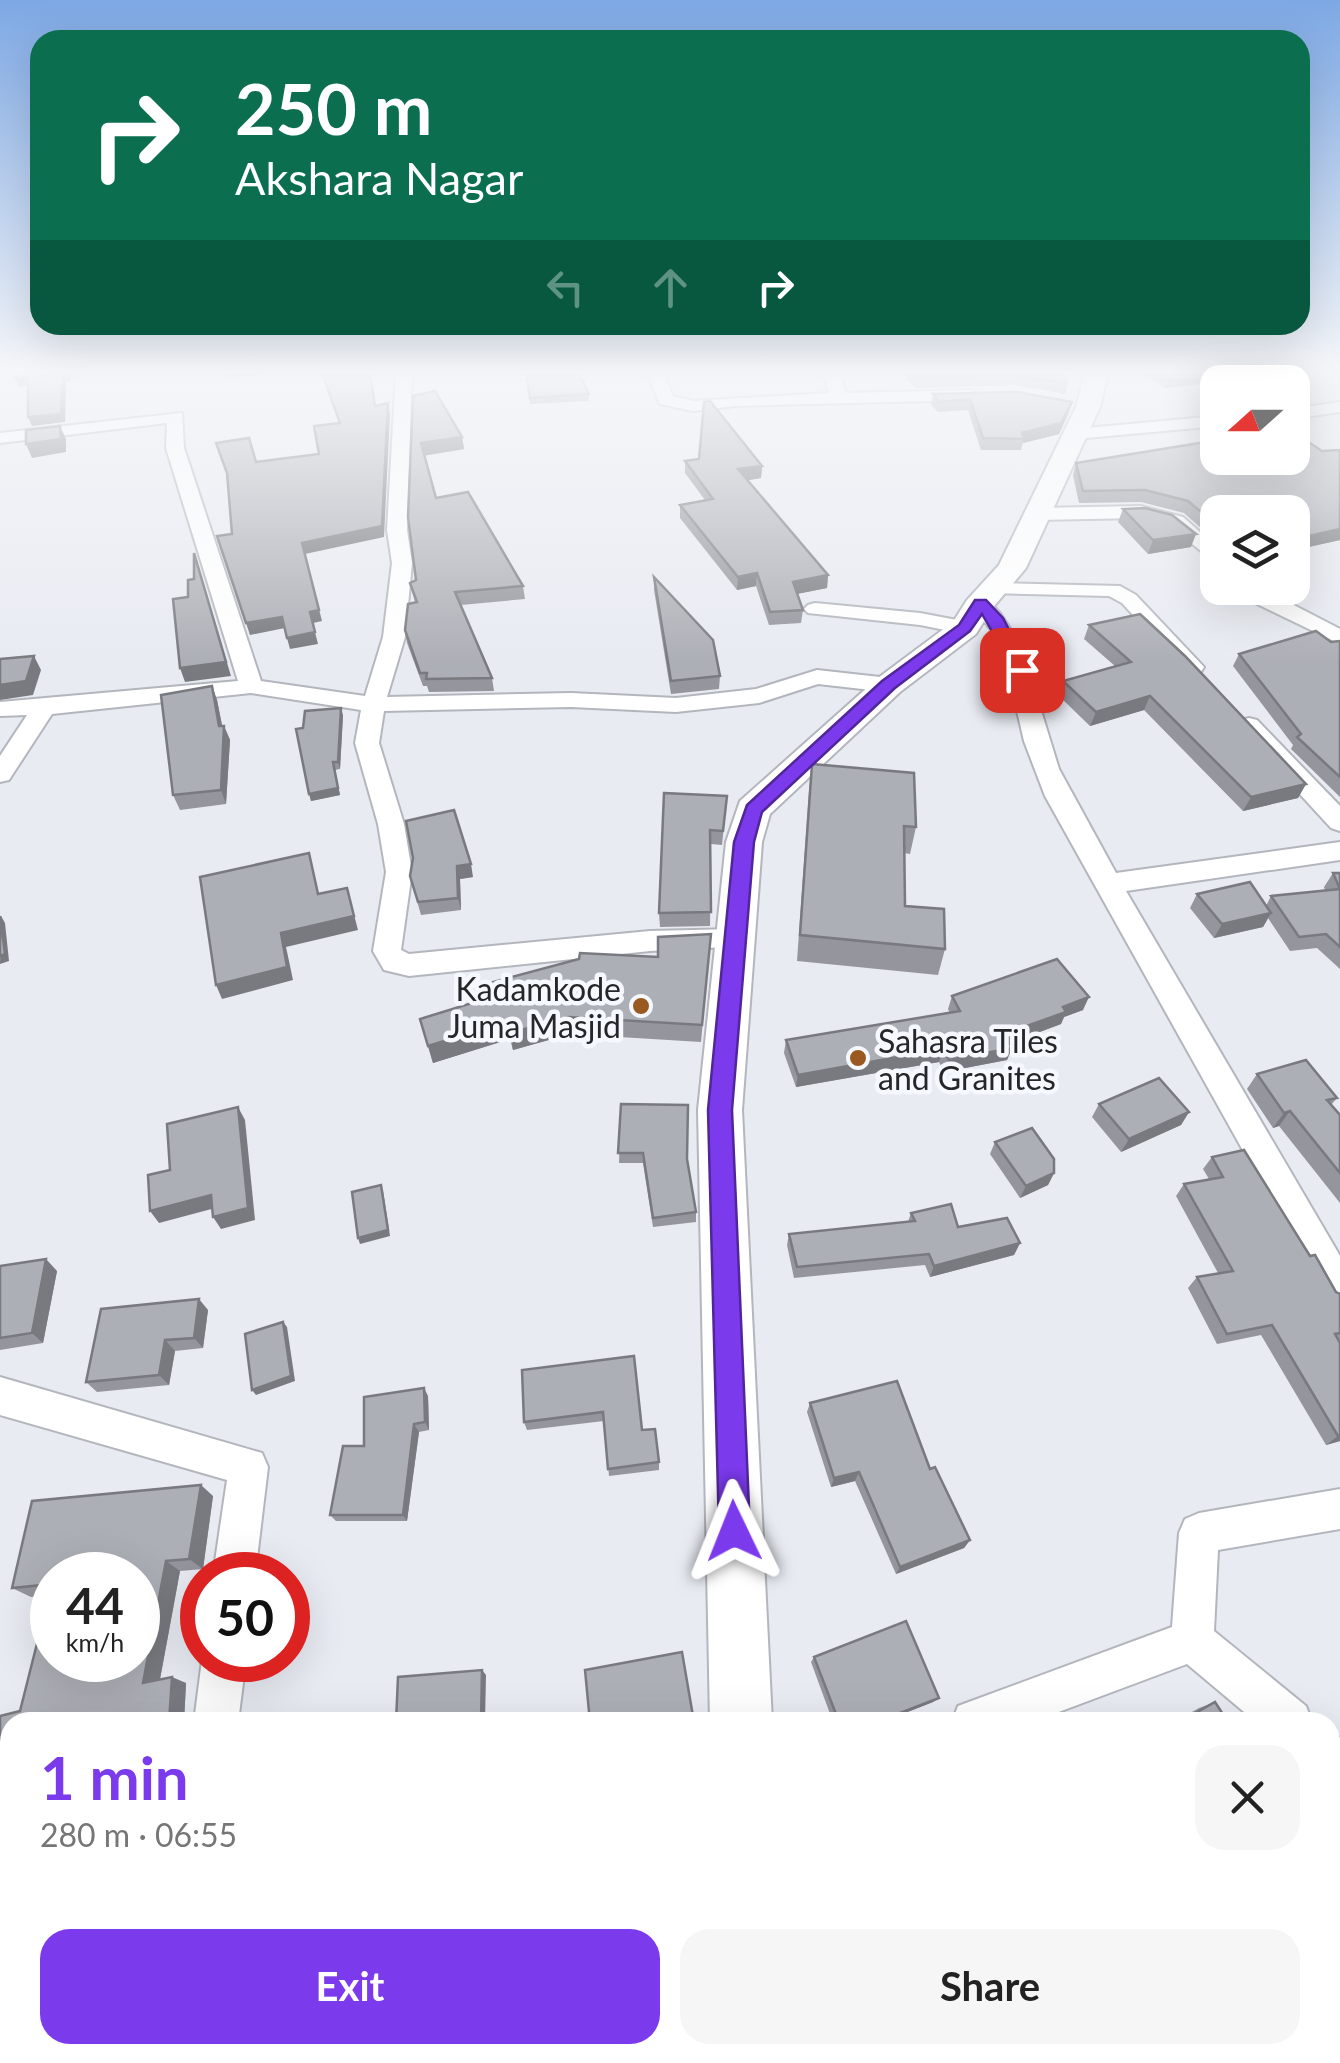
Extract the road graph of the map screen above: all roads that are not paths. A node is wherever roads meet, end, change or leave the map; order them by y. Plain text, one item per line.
1 (183, 469) edge
2 (400, 469) edge
3 (1055, 469) edge
4 (1037, 514) junction
5 (1200, 543) edge
6 (1274, 605) edge
7 (979, 607) junction
8 (815, 609) dead end
9 (1340, 637) edge
10 (1209, 684) edge
11 (888, 685) junction
12 (251, 686) junction
13 (374, 704) junction
14 (0, 708) edge
15 (44, 708) junction
16 (1234, 710) edge
17 (0, 774) edge
18 (1340, 822) edge
19 (1340, 851) edge
20 (1105, 884) junction
21 (735, 939) junction
22 (1340, 1289) edge
23 (0, 1396) edge
24 (1340, 1510) edge
25 (237, 1552) edge
26 (1192, 1641) junction
27 (221, 1682) edge
28 (217, 1712) edge
29 (741, 1712) edge
30 (1001, 1712) edge
31 (1278, 1712) edge

1 - 12 street
2 - 13 street
3 - 4 main road
4 - 5 street
4 - 7 main road
6 - 9 street
7 - 8 street
7 - 10 street
7 - 11 main road
7 - 20 street
11 - 13 street
11 - 21 main road
12 - 13 street
12 - 15 street
13 - 21 street
14 - 15 street
15 - 17 street
16 - 18 street
19 - 20 street
20 - 22 street
21 - 29 main road
23 - 25 street
24 - 26 street
26 - 30 street
26 - 31 street
27 - 28 street

